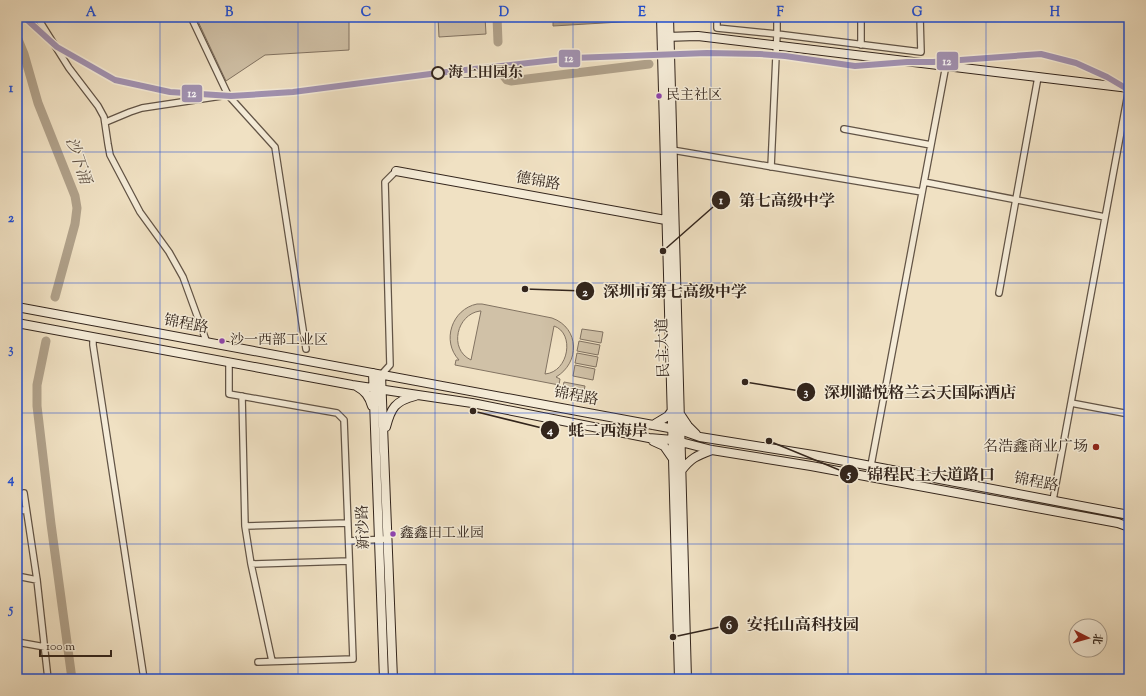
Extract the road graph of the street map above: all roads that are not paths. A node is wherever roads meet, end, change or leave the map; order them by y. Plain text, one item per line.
1 (37, 17) edge
2 (191, 17) edge
3 (661, 17) edge
4 (669, 17) edge
5 (717, 17) edge
6 (777, 17) edge
7 (860, 17) edge
8 (920, 17) edge
9 (777, 34) junction
10 (665, 37) junction
11 (776, 45) junction
12 (861, 45) junction
13 (946, 65) junction
14 (1038, 77) junction
15 (1129, 88) edge
16 (228, 95) junction
17 (1127, 112) edge
18 (106, 122) junction
19 (844, 129) dead end
20 (931, 145) junction
21 (672, 150) junction
22 (771, 168) junction
23 (396, 171) joint
24 (924, 182) junction
25 (922, 192) junction
26 (1016, 200) junction
27 (1105, 217) junction
28 (671, 221) junction
29 (999, 293) dead end
30 (17, 307) edge
31 (17, 322) edge
32 (93, 337) junction
33 (207, 343) junction
34 (306, 349) dead end
35 (229, 363) junction
36 (377, 374) junction
37 (354, 385) junction
38 (373, 387) junction
39 (382, 389) junction
40 (418, 395) junction
41 (242, 396) junction
42 (1071, 403) junction
43 (676, 411) junction
44 (374, 413) junction
45 (1129, 414) edge
46 (653, 425) junction
47 (676, 430) junction
48 (383, 437) junction
49 (700, 437) junction
50 (649, 438) junction
51 (677, 441) junction
52 (712, 450) junction
53 (674, 460) junction
54 (871, 466) junction
55 (681, 472) junction
56 (869, 476) junction
57 (24, 493) dead end
58 (1053, 500) junction
59 (17, 509) edge
60 (26, 511) junction
61 (1129, 515) edge
62 (348, 523) junction
63 (245, 526) junction
64 (1129, 527) edge
65 (387, 539) junction
66 (378, 540) junction
67 (349, 541) junction
68 (349, 561) junction
69 (251, 564) junction
70 (17, 576) edge
71 (37, 580) junction
72 (17, 642) edge
73 (45, 647) junction
74 (272, 661) junction
75 (258, 662) dead end
76 (48, 679) edge
77 (144, 679) edge
78 (384, 679) edge
79 (393, 679) edge
80 (679, 679) edge
81 (687, 679) edge

1 - 18 street
2 - 16 street
3 - 10 main road, 民主大道
4 - 10 main road, 民主大道
5 - 9 street
6 - 9 street
7 - 12 street
8 - 12 street
9 - 11 street
9 - 12 street
10 - 11 main road
10 - 21 main road, 民主大道
10 - 28 main road, 民主大道
11 - 13 main road
11 - 22 street
13 - 14 main road
13 - 20 street
14 - 15 main road
14 - 26 street
15 - 17 street
16 - 18 street
16 - 34 street
17 - 27 street
18 - 33 street
19 - 20 street
20 - 24 street
21 - 22 street
21 - 28 main road, 民主大道
22 - 25 street
23 - 28 main road, 德锦路
23 - 36 street
24 - 25 street
24 - 26 street
25 - 54 street
26 - 27 street
26 - 29 street
27 - 42 street
28 - 43 main road, 民主大道
30 - 33 main road, 锦程路
31 - 32 main road, 锦程路
32 - 35 main road, 锦程路
32 - 77 street
33 - 36 main road, 锦程路
35 - 37 main road, 锦程路
35 - 41 street
36 - 38 main road, 新沙路
36 - 39 main road, 新沙路
36 - 46 main road, 锦程路
37 - 38 main road, 锦程路
37 - 44 main road
38 - 39 main road, 锦程路
38 - 44 main road, 新沙路
39 - 40 main road, 锦程路
39 - 48 main road, 新沙路
40 - 48 main road
40 - 50 main road, 锦程路
41 - 62 street
41 - 63 street
42 - 45 street
42 - 58 street
43 - 46 main road
43 - 47 main road, 民主大道
43 - 49 main road
44 - 66 main road, 新沙路
46 - 47 main road, 锦程路
47 - 49 main road, 锦程路
47 - 51 main road, 民主大道
48 - 65 main road, 新沙路
49 - 54 main road, 锦程路
50 - 51 main road, 锦程路
50 - 53 main road
51 - 52 main road, 锦程路
51 - 53 main road, 民主大道
51 - 55 main road, 民主大道
52 - 55 main road
52 - 56 main road, 锦程路
53 - 80 main road, 民主大道
54 - 56 street
54 - 58 main road, 锦程路
55 - 81 main road, 民主大道
56 - 64 main road, 锦程路
57 - 60 street
58 - 61 main road, 锦程路
59 - 60 street
60 - 71 street
62 - 63 street
62 - 67 street
63 - 69 street
65 - 66 street
65 - 79 main road, 新沙路
66 - 67 street
66 - 78 main road, 新沙路
67 - 68 street
68 - 69 street
68 - 74 street
69 - 74 street
70 - 71 street
71 - 73 street
72 - 73 street
73 - 76 street
74 - 75 street

